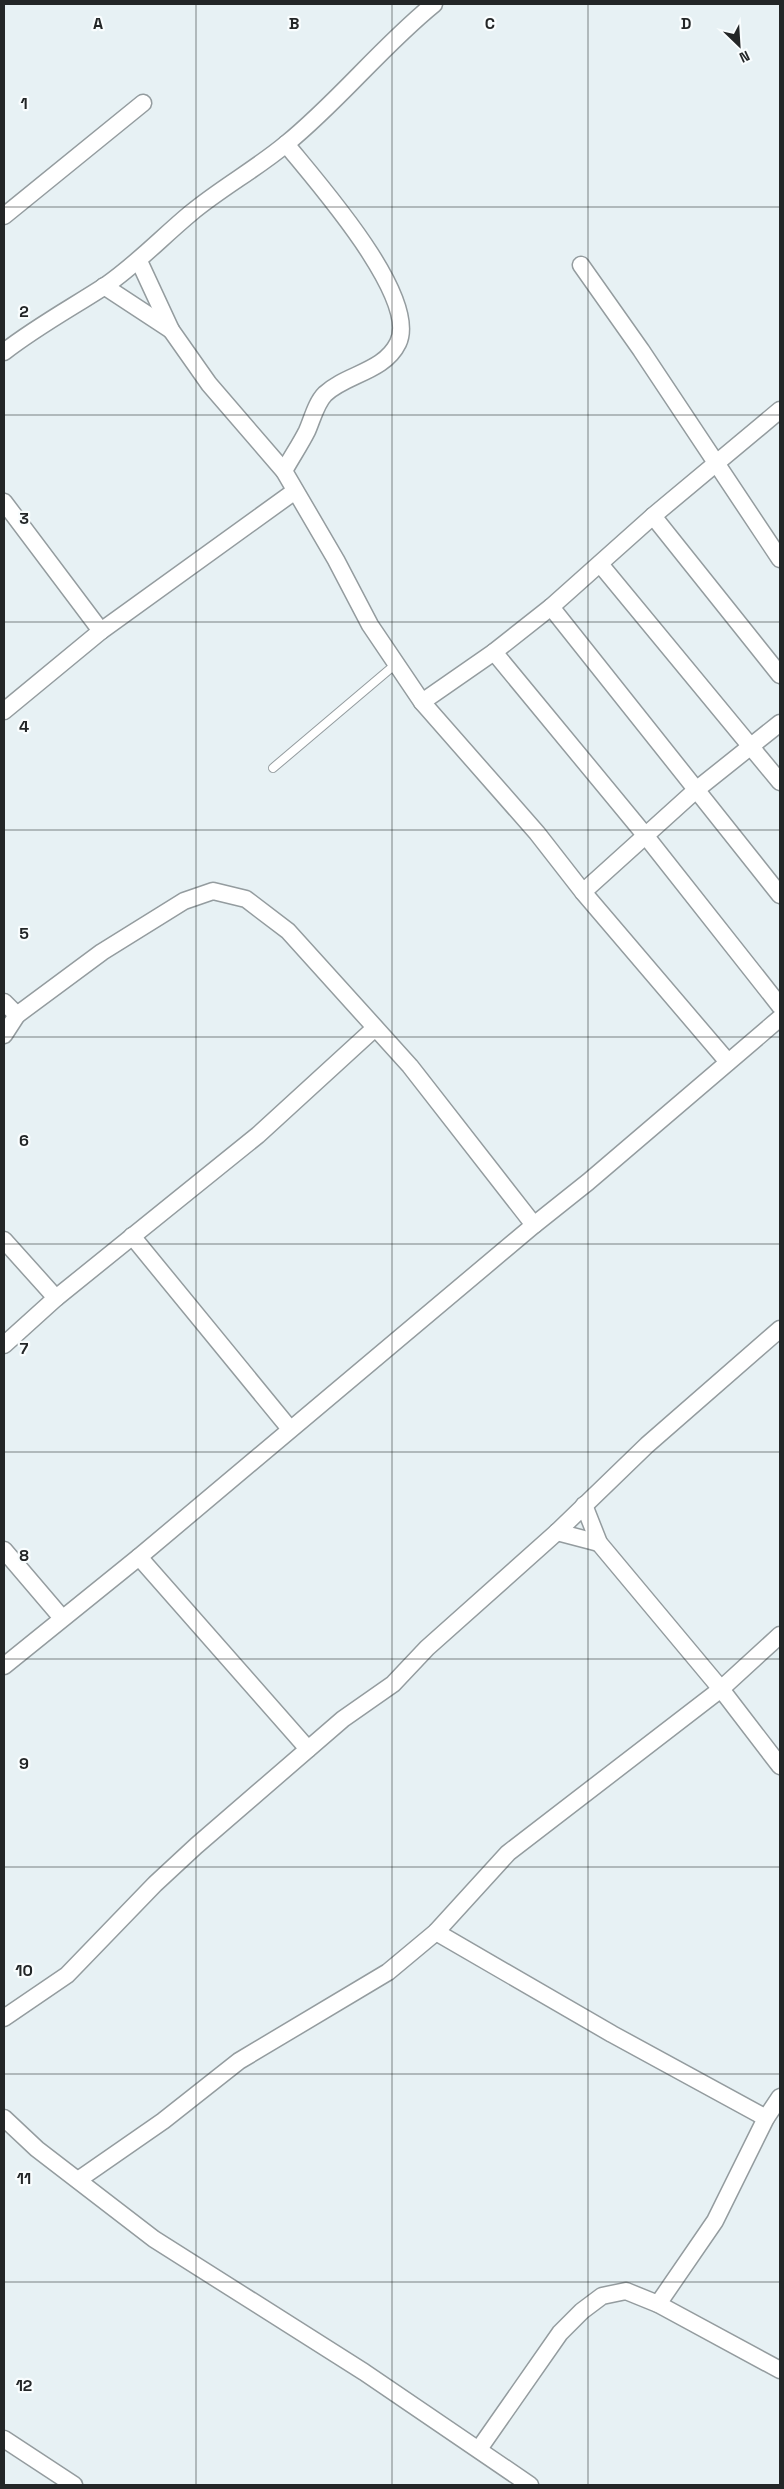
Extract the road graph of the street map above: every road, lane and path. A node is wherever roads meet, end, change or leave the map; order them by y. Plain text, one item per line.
1 (434, 4) edge
2 (143, 103) dead end
3 (286, 144) junction
4 (4, 216) edge
5 (139, 261) junction
6 (581, 265) dead end
7 (104, 286) junction
8 (171, 330) junction
9 (4, 352) edge
10 (780, 410) edge
11 (716, 464) junction
12 (284, 471) junction
13 (295, 491) junction
14 (4, 502) edge
15 (653, 516) junction
16 (780, 559) edge
17 (600, 564) junction
18 (552, 607) junction
19 (101, 631) junction
20 (494, 652) junction
21 (397, 663) junction
22 (780, 675) edge
23 (422, 702) junction
24 (4, 711) edge
25 (780, 723) edge
26 (751, 746) junction
27 (273, 768) dead end
28 (780, 782) edge
29 (696, 790) junction
30 (645, 836) junction
31 (583, 892) junction
32 (780, 896) edge
33 (4, 1002) edge
34 (780, 1006) edge
35 (17, 1015) junction
36 (780, 1018) edge
37 (375, 1028) junction
38 (4, 1036) edge
39 (728, 1062) junction
40 (534, 1225) junction
41 (132, 1236) junction
42 (4, 1240) edge
43 (56, 1298) junction
44 (780, 1329) edge
45 (4, 1345) edge
46 (290, 1430) junction
47 (584, 1505) junction
48 (557, 1532) junction
49 (599, 1543) junction
50 (4, 1550) edge
51 (139, 1557) junction
52 (62, 1618) junction
53 (780, 1635) edge
54 (4, 1666) edge
55 (721, 1689) junction
56 (308, 1748) junction
57 (780, 1766) edge
58 (436, 1932) junction
59 (4, 2018) edge
60 (780, 2097) edge
61 (4, 2118) edge
62 (766, 2118) junction
63 (78, 2180) junction
64 (658, 2304) junction
65 (780, 2370) edge
66 (4, 2439) edge
67 (479, 2449) junction
68 (74, 2485) edge
69 (530, 2485) edge

1 - 3 street
2 - 4 street
3 - 5 street
3 - 12 street
5 - 7 street
5 - 8 street
6 - 11 street
7 - 8 street
7 - 9 street
8 - 12 street
10 - 11 street
11 - 15 street
11 - 16 street
12 - 13 street
13 - 19 street
13 - 21 street
14 - 19 street
15 - 17 street
15 - 22 street
17 - 18 street
17 - 26 street
18 - 20 street
18 - 29 street
19 - 24 street
20 - 23 street
20 - 30 street
21 - 23 street
21 - 27 lane
23 - 31 street
25 - 26 street
26 - 28 street
26 - 29 street
29 - 30 street
29 - 32 street
30 - 31 street
30 - 34 street
31 - 39 street
33 - 35 street
35 - 37 street
35 - 38 street
36 - 39 street
37 - 40 street
37 - 41 street
39 - 40 street
40 - 46 street
41 - 43 street
41 - 46 street
42 - 43 street
43 - 45 street
44 - 47 street
46 - 51 street
47 - 48 street
47 - 49 street
48 - 49 street
48 - 56 street
49 - 55 street
50 - 52 street
51 - 52 street
51 - 56 street
52 - 54 street
53 - 55 street
55 - 57 street
55 - 58 street
56 - 59 street
58 - 62 street
58 - 63 street
60 - 62 street
61 - 63 street
62 - 64 street
63 - 67 street
64 - 65 street
64 - 67 street
66 - 68 street
67 - 69 street

